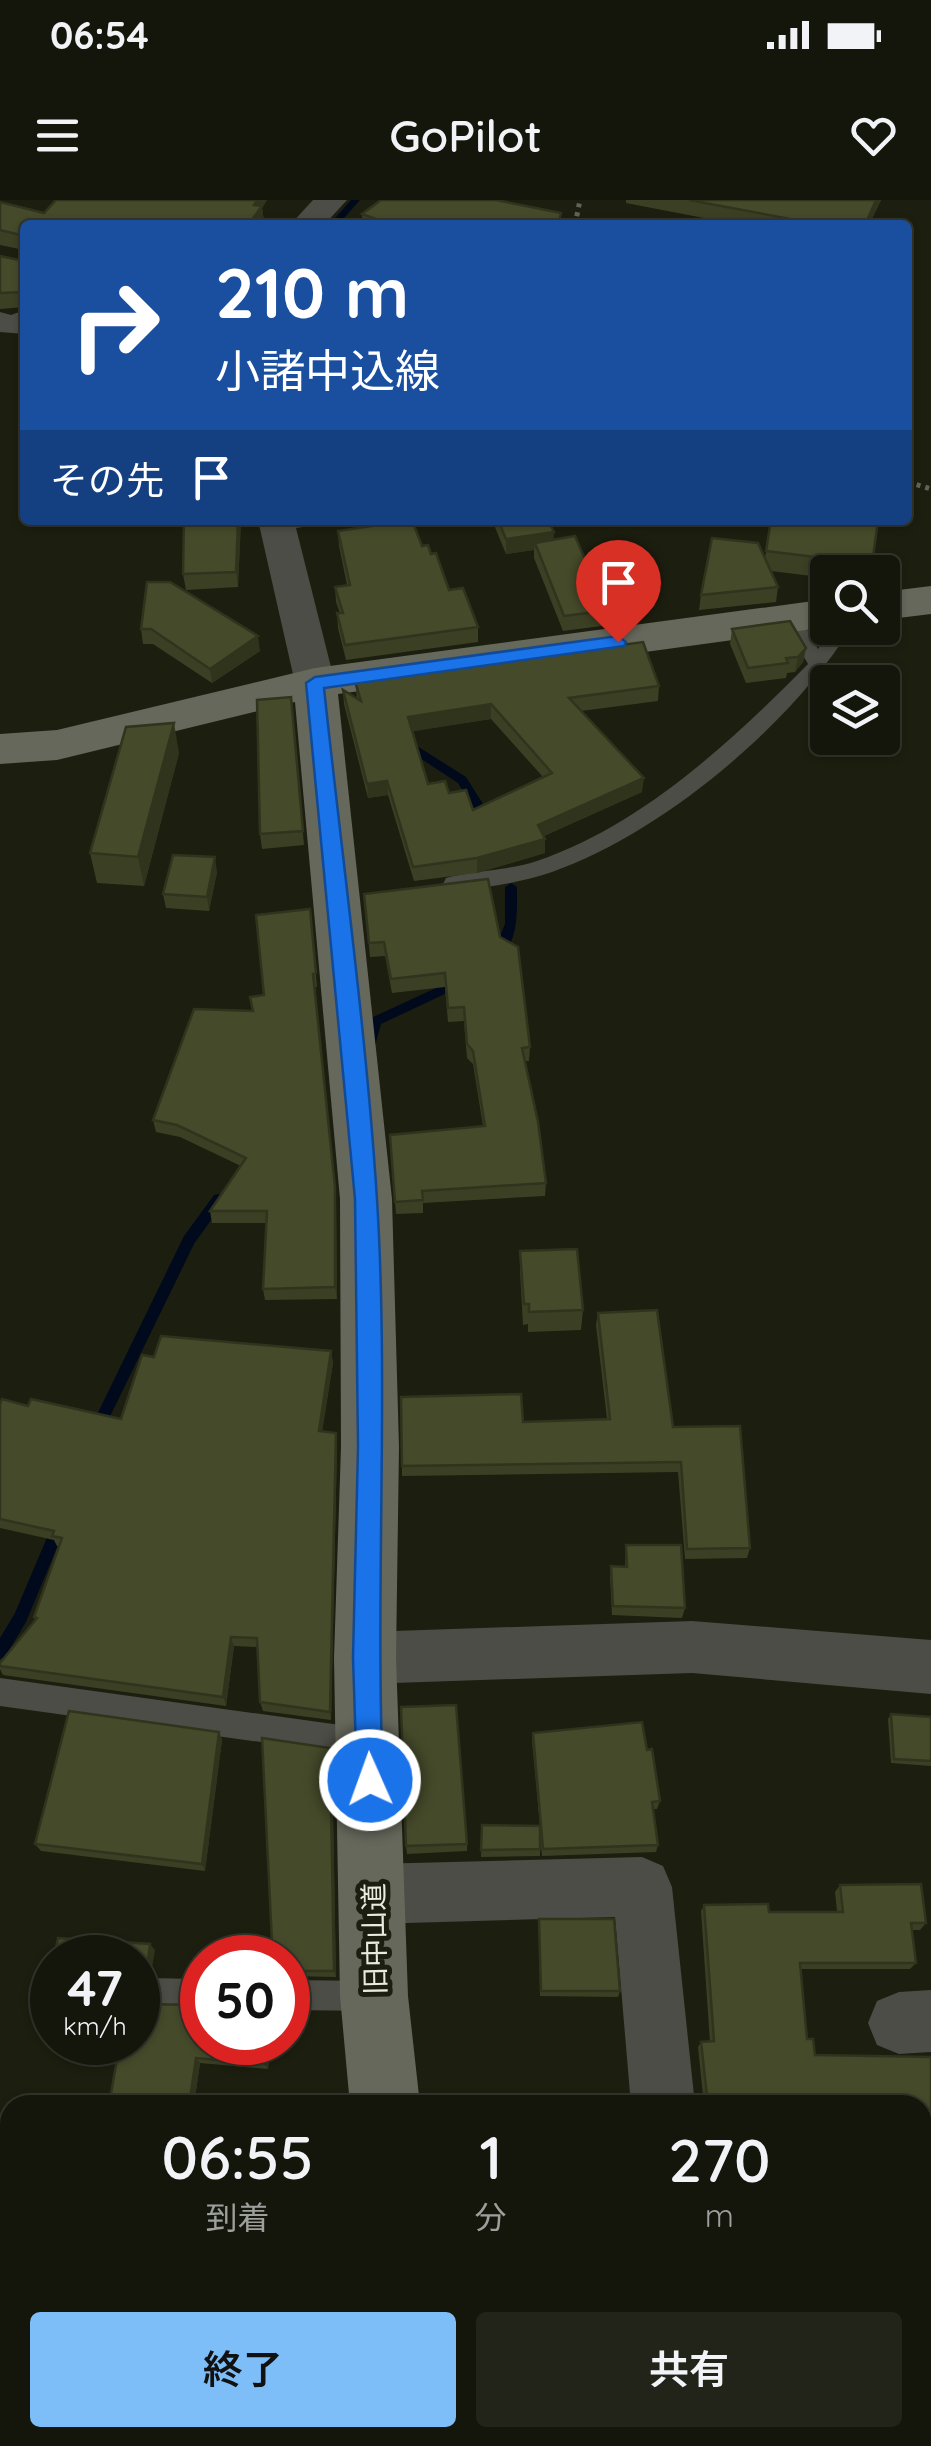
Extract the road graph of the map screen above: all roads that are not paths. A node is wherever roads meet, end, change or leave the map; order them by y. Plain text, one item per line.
1 (331, 200) edge
2 (311, 220) edge
3 (289, 525) edge
4 (931, 600) edge
5 (900, 604) edge
6 (809, 615) edge
7 (830, 645) edge
8 (818, 665) joint
9 (810, 672) edge
10 (315, 683) junction
11 (0, 749) edge
12 (431, 887) edge
13 (365, 1658) junction
14 (931, 1667) edge
15 (6, 1692) edge
16 (368, 1742) junction
17 (373, 1894) junction
18 (310, 1995) edge
19 (374, 1996) junction
20 (384, 2095) edge
21 (662, 2095) edge

1 - 2 street
3 - 10 street, 旧中山道
4 - 5 main road
6 - 8 lane
6 - 10 main road
7 - 8 lane
9 - 12 lane
10 - 11 main road
10 - 13 main road, 旧中山道
13 - 14 street
13 - 16 main road, 旧中山道
15 - 16 lane
16 - 17 main road, 旧中山道
17 - 19 main road, 旧中山道
17 - 21 street
18 - 19 lane
19 - 20 main road, 旧中山道

